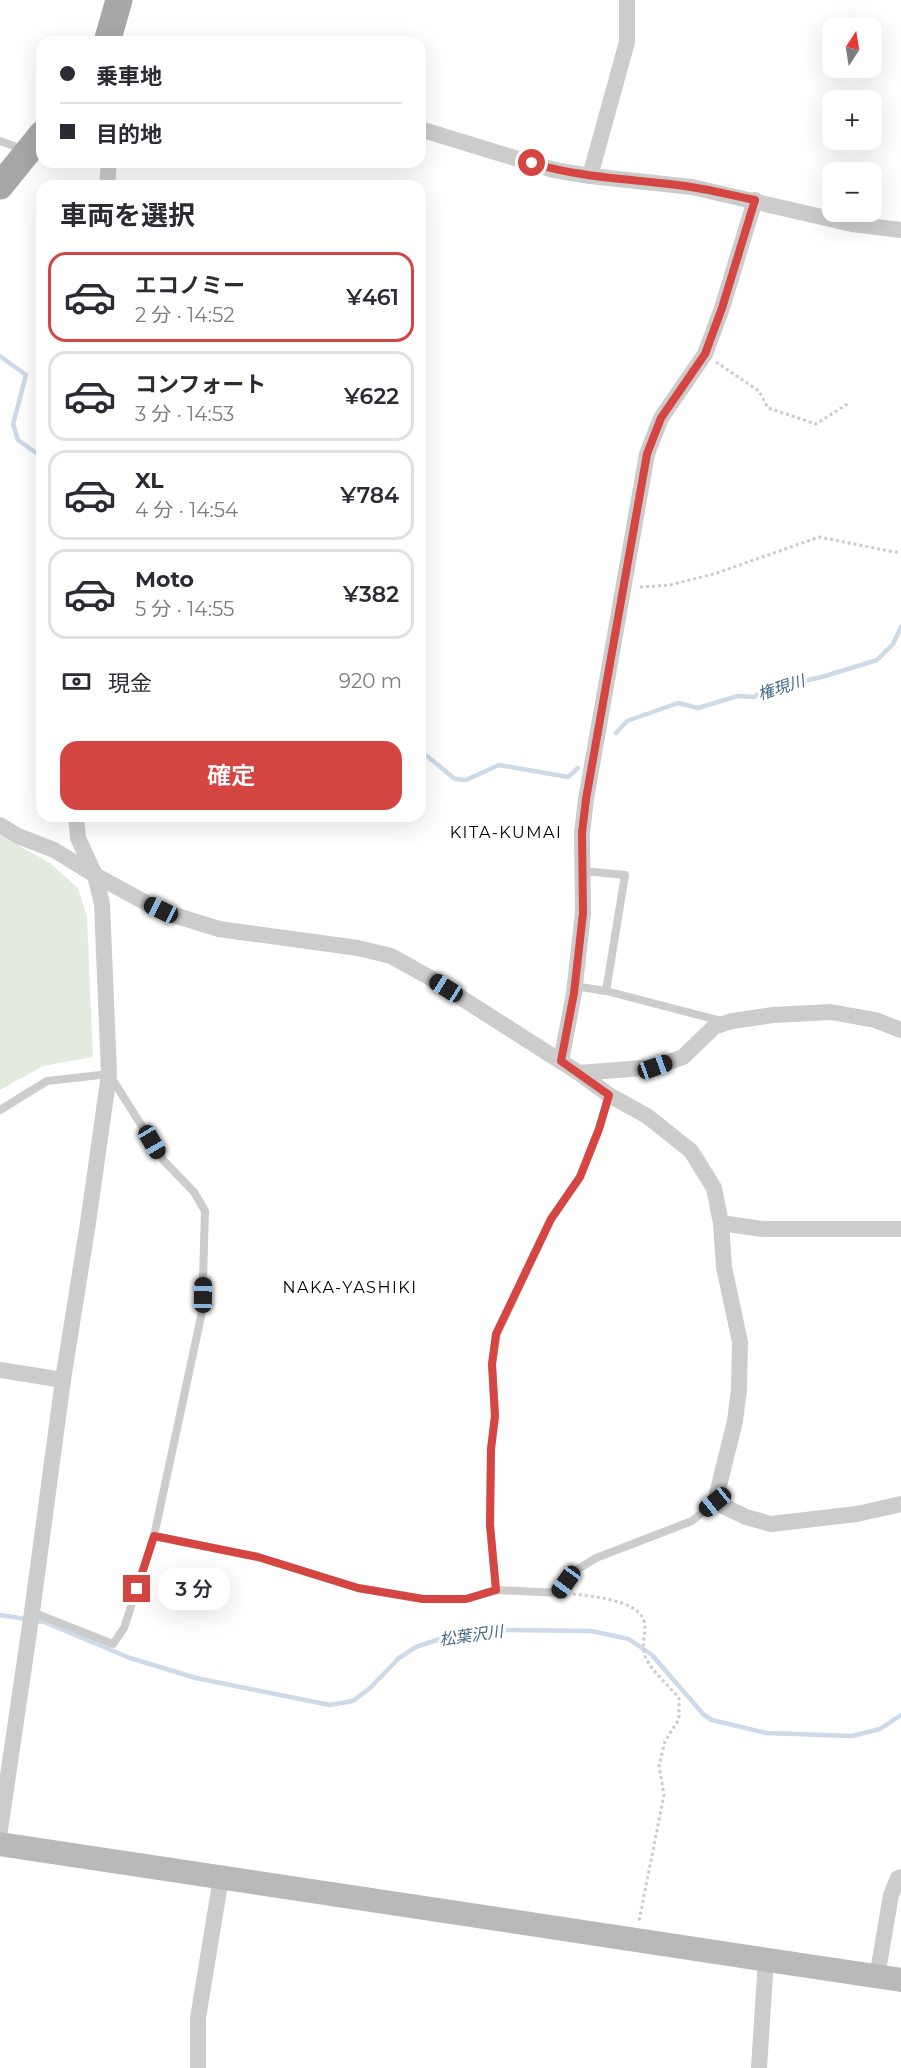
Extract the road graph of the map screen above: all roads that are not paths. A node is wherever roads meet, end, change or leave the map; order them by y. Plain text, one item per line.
1 (119, 0) edge
2 (627, 0) edge
3 (108, 36) edge
4 (426, 131) edge
5 (0, 141) edge
6 (35, 142) edge
7 (590, 176) junction
8 (0, 186) edge
9 (755, 200) junction
10 (901, 230) edge
11 (77, 822) edge
12 (0, 825) edge
13 (583, 871) junction
14 (95, 875) junction
15 (574, 986) junction
16 (606, 991) junction
17 (727, 1023) junction
18 (901, 1030) edge
19 (561, 1061) junction
20 (579, 1072) junction
21 (109, 1074) junction
22 (609, 1095) junction
23 (0, 1110) edge
24 (721, 1222) junction
25 (901, 1229) edge
26 (0, 1370) edge
27 (63, 1380) junction
28 (715, 1502) junction
29 (901, 1504) edge
30 (154, 1536) junction
31 (496, 1590) junction
32 (32, 1612) junction
33 (0, 1830) edge
34 (0, 1844) edge
35 (901, 1877) edge
36 (221, 1878) junction
37 (766, 1959) junction
38 (889, 1978) edge
39 (198, 2068) edge
40 (759, 2068) edge

1 - 3 main road
2 - 7 street
4 - 7 street
5 - 6 lane
6 - 8 main road
7 - 9 street
9 - 10 street
9 - 13 street
11 - 14 street
12 - 14 street
13 - 15 street
13 - 16 lane
14 - 19 street
14 - 21 street
15 - 16 lane
15 - 19 street
16 - 17 lane
17 - 18 street
17 - 20 street
19 - 20 street
20 - 22 street
21 - 23 lane
21 - 27 street
21 - 30 lane
22 - 24 street
22 - 31 lane
24 - 25 street
24 - 28 street
26 - 27 street
27 - 32 street
28 - 29 street
28 - 31 lane
30 - 31 lane
30 - 32 lane
32 - 33 street
34 - 36 street
35 - 38 street
36 - 37 street
36 - 39 street
37 - 38 street
37 - 40 street

